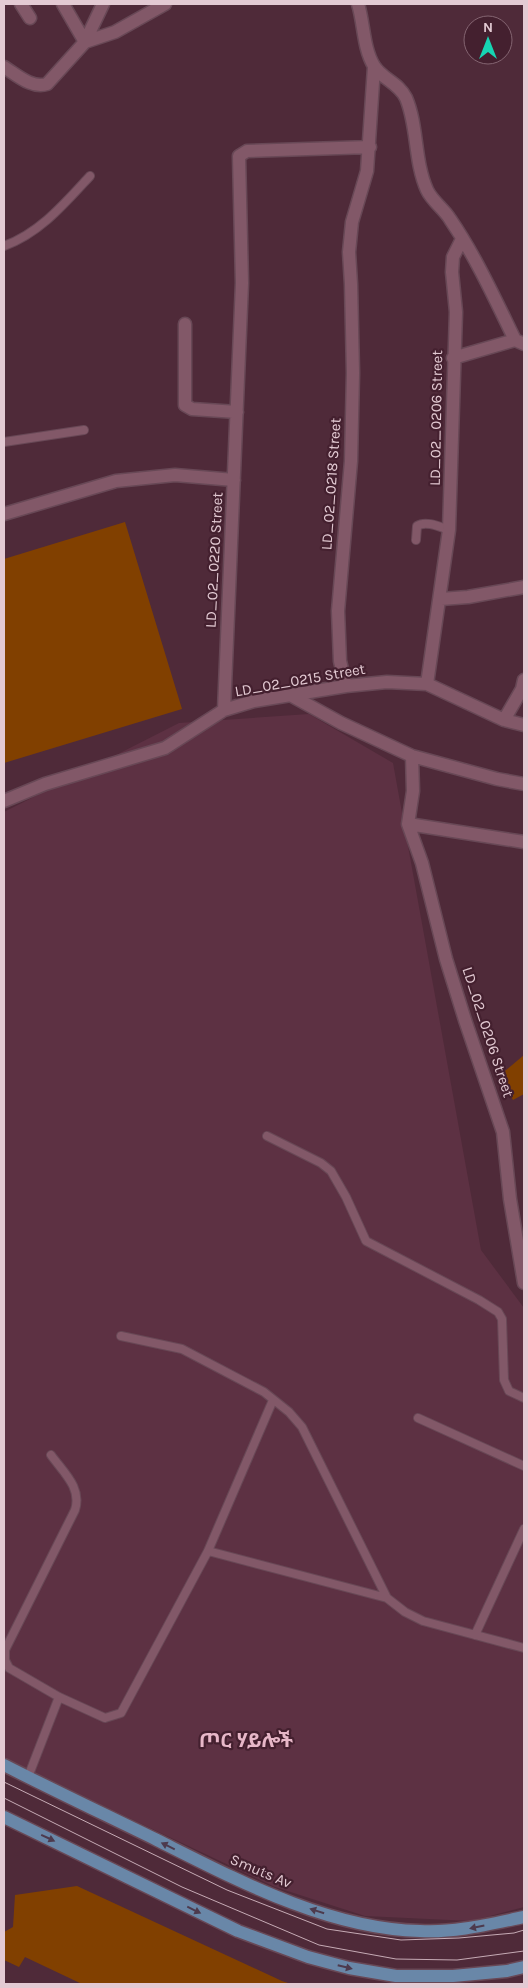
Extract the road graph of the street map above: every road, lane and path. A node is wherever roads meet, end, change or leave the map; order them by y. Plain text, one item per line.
1 (21, 4) edge
2 (63, 4) edge
3 (103, 4) edge
4 (165, 4) edge
5 (358, 4) edge
6 (30, 18) dead end
7 (85, 42) junction
8 (4, 67) edge
9 (374, 67) junction
10 (370, 147) junction
11 (90, 176) dead end
12 (462, 240) junction
13 (4, 246) edge
14 (185, 324) dead end
15 (520, 342) edge
16 (453, 358) junction
17 (237, 412) junction
18 (84, 430) dead end
19 (4, 442) edge
20 (234, 480) junction
21 (4, 514) edge
22 (449, 530) junction
23 (416, 540) dead end
24 (524, 587) edge
25 (441, 600) junction
26 (524, 680) edge
27 (428, 684) junction
28 (346, 686) junction
29 (292, 696) junction
30 (224, 710) junction
31 (504, 720) junction
32 (524, 724) edge
33 (412, 756) junction
34 (524, 784) edge
35 (4, 801) edge
36 (408, 824) junction
37 (524, 842) edge
38 (267, 1136) dead end
39 (524, 1283) edge
40 (121, 1336) dead end
41 (524, 1398) edge
42 (273, 1400) junction
43 (418, 1418) dead end
44 (51, 1455) dead end
45 (524, 1466) edge
46 (524, 1529) edge
47 (208, 1550) junction
48 (387, 1598) junction
49 (475, 1635) junction
50 (524, 1648) edge
51 (59, 1697) junction
52 (4, 1765) edge
53 (28, 1777) junction
54 (5, 1821) edge
55 (524, 1917) edge
56 (524, 1966) edge

1 - 6 street
2 - 7 street
3 - 7 street
4 - 7 street
5 - 9 street
7 - 8 street
9 - 10 street, LD_02_0218 Street
9 - 12 street
10 - 17 street, LD_02_0220 Street
10 - 28 street, LD_02_0218 Street
11 - 13 lane
12 - 15 street
12 - 16 street, LD_02_0206 Street
14 - 17 street
15 - 16 street
16 - 22 street, LD_02_0206 Street
17 - 20 street, LD_02_0220 Street
18 - 19 lane
20 - 21 street
20 - 30 street, LD_02_0220 Street
22 - 23 lane
22 - 25 street, LD_02_0206 Street
24 - 25 street
25 - 27 street, LD_02_0206 Street
26 - 31 street
27 - 28 street, LD_02_0215 Street
27 - 31 street, LD_02_0215 Street
28 - 29 street, LD_02_0215 Street
29 - 30 street, LD_02_0215 Street
29 - 33 street
30 - 35 street, LD_02_0215 Street
31 - 32 street, LD_02_0215 Street
33 - 34 street
33 - 36 street
36 - 37 street
36 - 39 street, LD_02_0206 Street
38 - 41 lane
40 - 42 lane
42 - 47 lane
42 - 48 lane
43 - 45 lane
44 - 51 lane
46 - 49 lane
47 - 48 lane
47 - 51 lane
48 - 49 lane
49 - 50 lane
51 - 53 lane
52 - 53 main road, Smuts Av
55 -> 53 main road, Smuts Av
54 -> 56 main road

